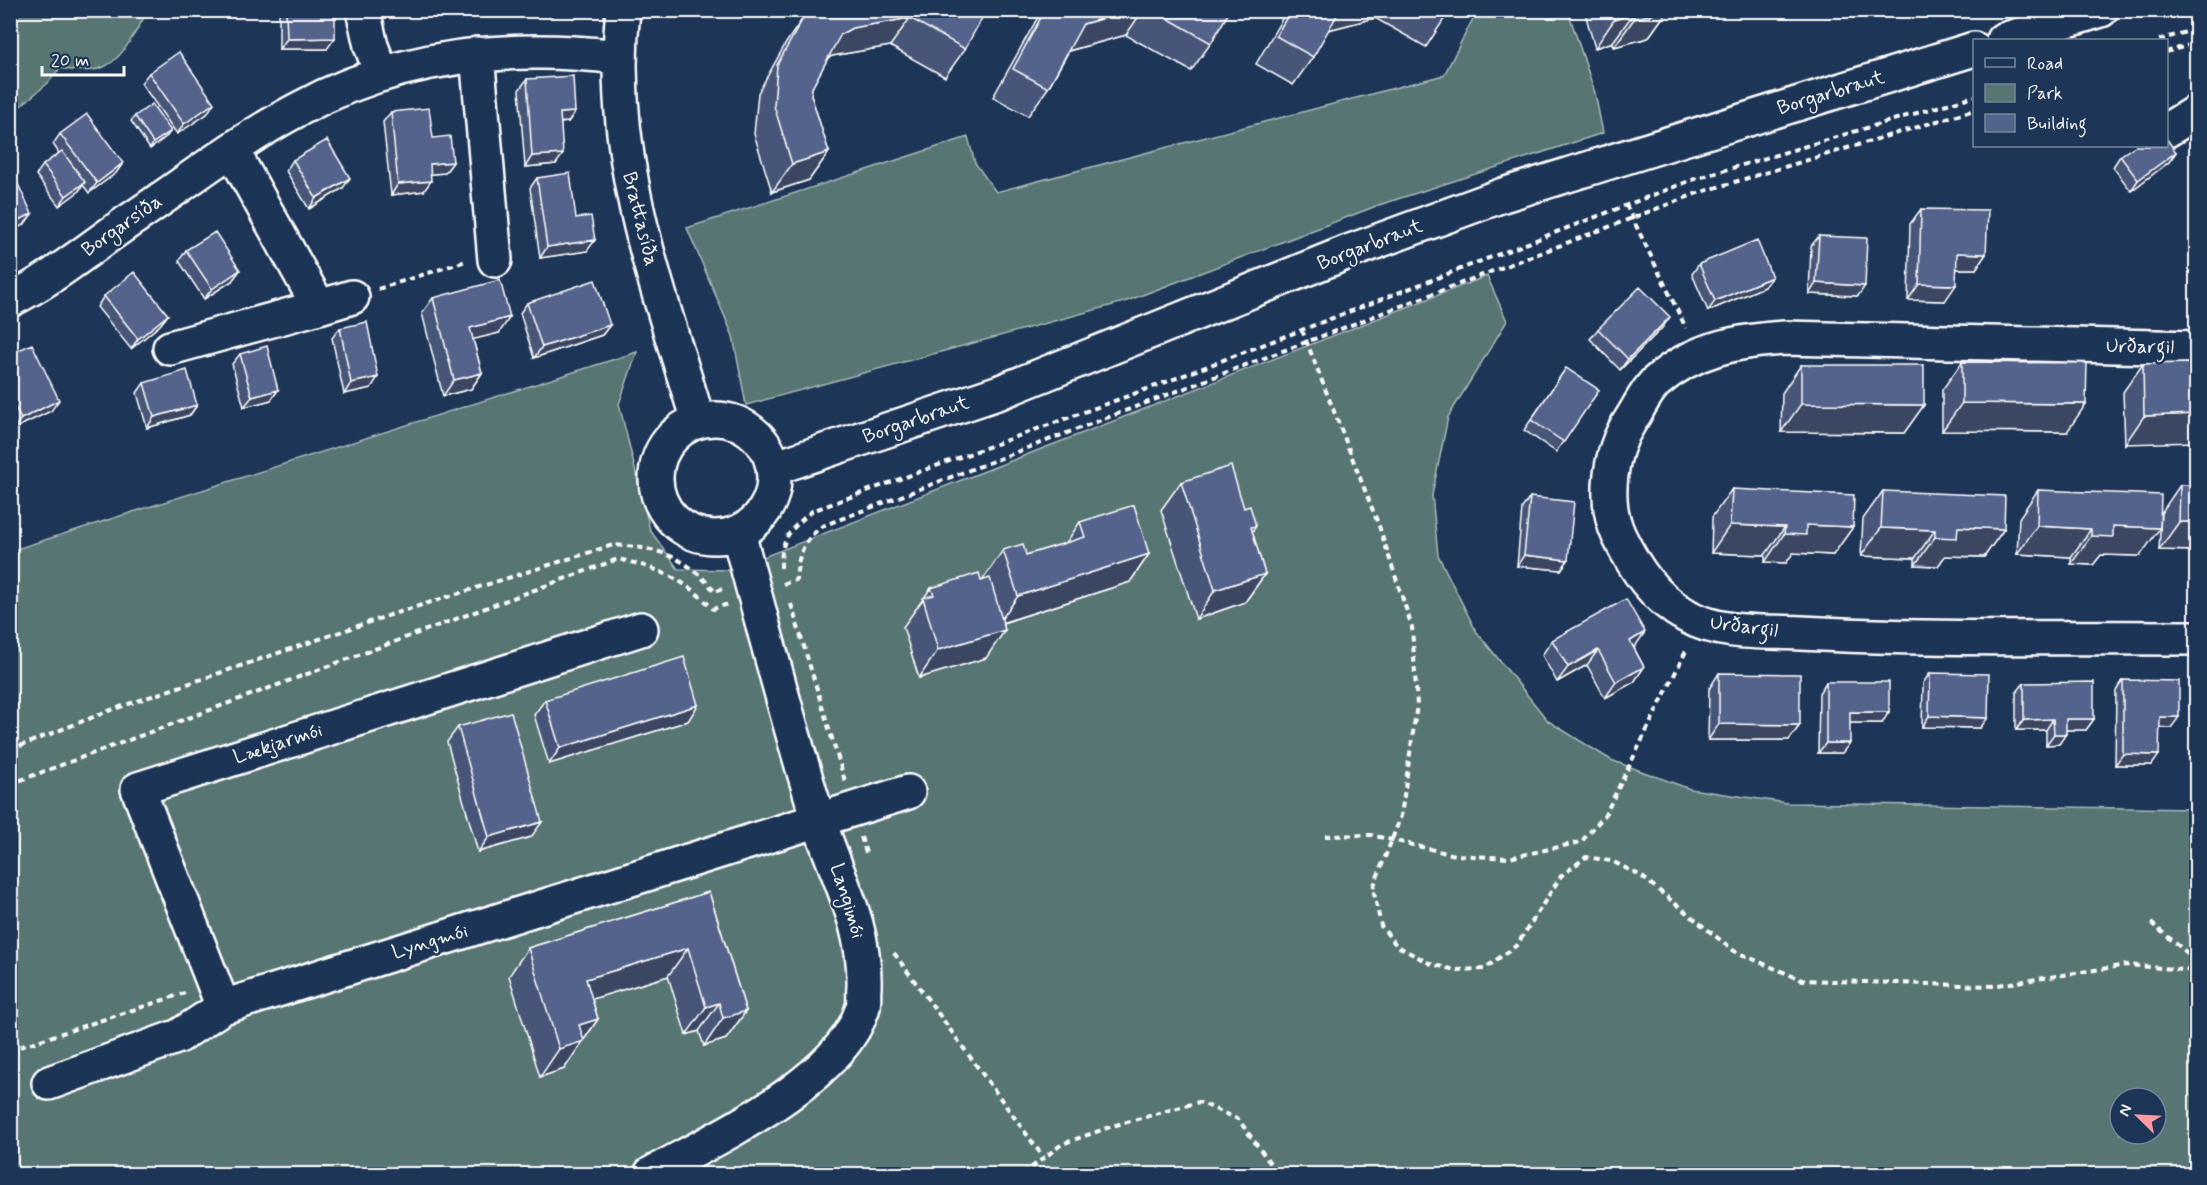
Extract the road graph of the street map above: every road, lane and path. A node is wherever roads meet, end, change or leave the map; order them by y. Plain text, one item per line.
1 (363, 10) edge
2 (623, 10) edge
3 (2101, 10) edge
4 (2196, 29) edge
5 (2006, 39) edge
6 (2162, 39) edge
7 (2196, 42) edge
8 (1973, 49) edge
9 (2168, 51) edge
10 (477, 54) junction
11 (618, 57) junction
12 (382, 74) junction
13 (1973, 96) edge
14 (1973, 110) edge
15 (2196, 112) edge
16 (2168, 129) edge
17 (232, 150) junction
18 (1626, 205) junction
19 (1634, 220) junction
20 (494, 256) joint
21 (352, 297) joint
22 (10, 300) edge
23 (319, 307) junction
24 (1302, 330) junction
25 (1307, 343) junction
26 (170, 348) dead end
27 (2196, 348) edge
28 (1698, 353) junction
29 (698, 421) junction
30 (774, 468) junction
31 (738, 533) junction
32 (768, 582) junction
33 (1701, 622) junction
34 (640, 629) dead end
35 (2196, 638) edge
36 (10, 750) edge
37 (10, 784) edge
38 (908, 792) dead end
39 (853, 809) junction
40 (818, 820) junction
41 (1325, 836) dead end
42 (1391, 839) junction
43 (869, 864) dead end
44 (2151, 923) dead end
45 (891, 942) dead end
46 (2196, 960) edge
47 (2196, 971) edge
48 (218, 995) junction
49 (10, 1050) edge
50 (49, 1083) dead end
51 (1044, 1158) junction
52 (1275, 1169) junction
53 (651, 1174) edge
54 (1023, 1174) edge
55 (1268, 1174) edge
56 (1278, 1174) edge

1 - 12 street
2 - 11 street, Brattasíða
3 - 5 street
4 - 6 path
7 - 9 path
8 - 30 street, Borgarbraut
10 - 11 street, Borgarsíða
10 - 12 street, Borgarsíða
10 - 20 street
11 - 29 street, Brattasíða
12 - 17 street, Borgarsíða
13 - 18 path
14 - 19 path
15 - 16 street
17 - 22 street, Borgarsíða
17 - 23 street
18 - 19 path
18 - 24 path
19 - 25 path
19 - 28 path
20 - 21 path
21 - 23 street
23 - 26 street
24 - 25 path
24 - 32 path
25 - 32 path
25 - 42 path
27 - 28 street, Urðargil
28 - 33 street, Urðargil
29 - 30 street
29 - 31 street
30 - 31 street
31 - 32 street, Langimói
32 - 36 path
32 - 37 path
32 - 39 path
32 - 40 street, Langimói
33 - 35 street, Urðargil
33 - 42 path
34 - 48 street, Lækjarmói
38 - 39 street, Lyngmói
39 - 40 street, Lyngmói
39 - 43 path
40 - 48 street, Lyngmói
40 - 53 street, Langimói
41 - 42 path
42 - 47 path
44 - 46 path
45 - 51 path
48 - 49 path
48 - 50 street, Lyngmói
51 - 52 path
51 - 54 path
52 - 55 path
52 - 56 path

